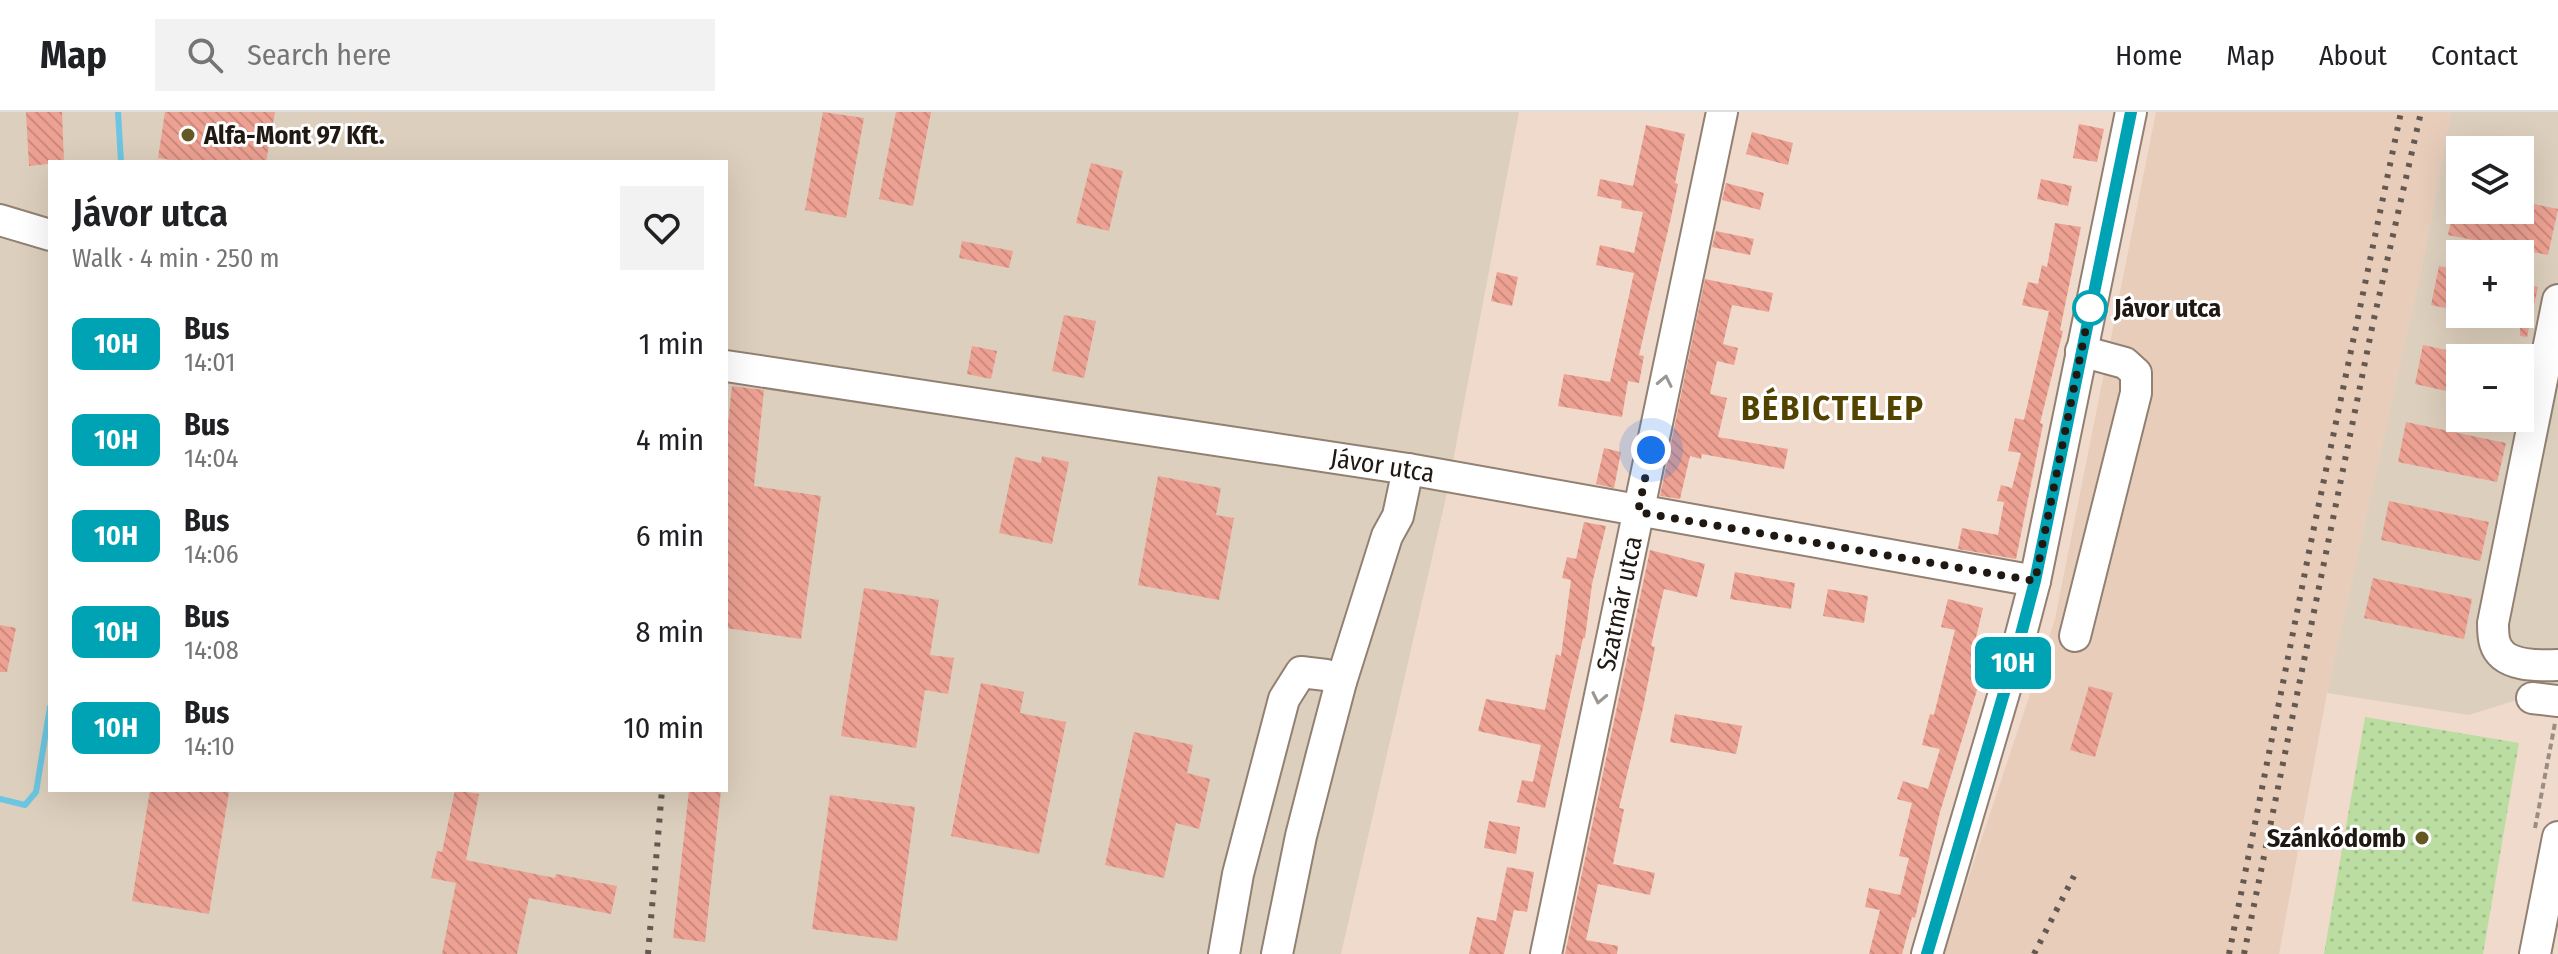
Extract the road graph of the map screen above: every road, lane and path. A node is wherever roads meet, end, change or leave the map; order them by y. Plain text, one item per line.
1 (1722, 112) edge
2 (2131, 112) edge
3 (0, 220) edge
4 (48, 234) edge
5 (2558, 300) edge
6 (2081, 351) junction
7 (728, 366) edge
8 (1408, 469) junction
9 (1638, 512) junction
10 (2035, 581) junction
11 (2075, 636) dead end
12 (2558, 665) edge
13 (1341, 682) junction
14 (1249, 830) junction
15 (1301, 836) junction
16 (2558, 837) edge
17 (1224, 954) edge
18 (1277, 954) edge
19 (1546, 954) edge
20 (1927, 954) edge
21 (2535, 954) edge

9 -> 1 street, Szatmár utca
2 - 6 street
3 - 4 street
5 - 12 street
6 - 10 street
6 - 11 street
7 - 8 street, Jávor utca
8 - 9 street, Jávor utca
8 - 13 street
9 - 10 street, Jávor utca
9 -> 19 street, Szatmár utca
10 - 20 street
13 - 14 street
13 - 15 street
14 - 15 street
14 - 17 street
15 - 18 street
16 - 21 street

